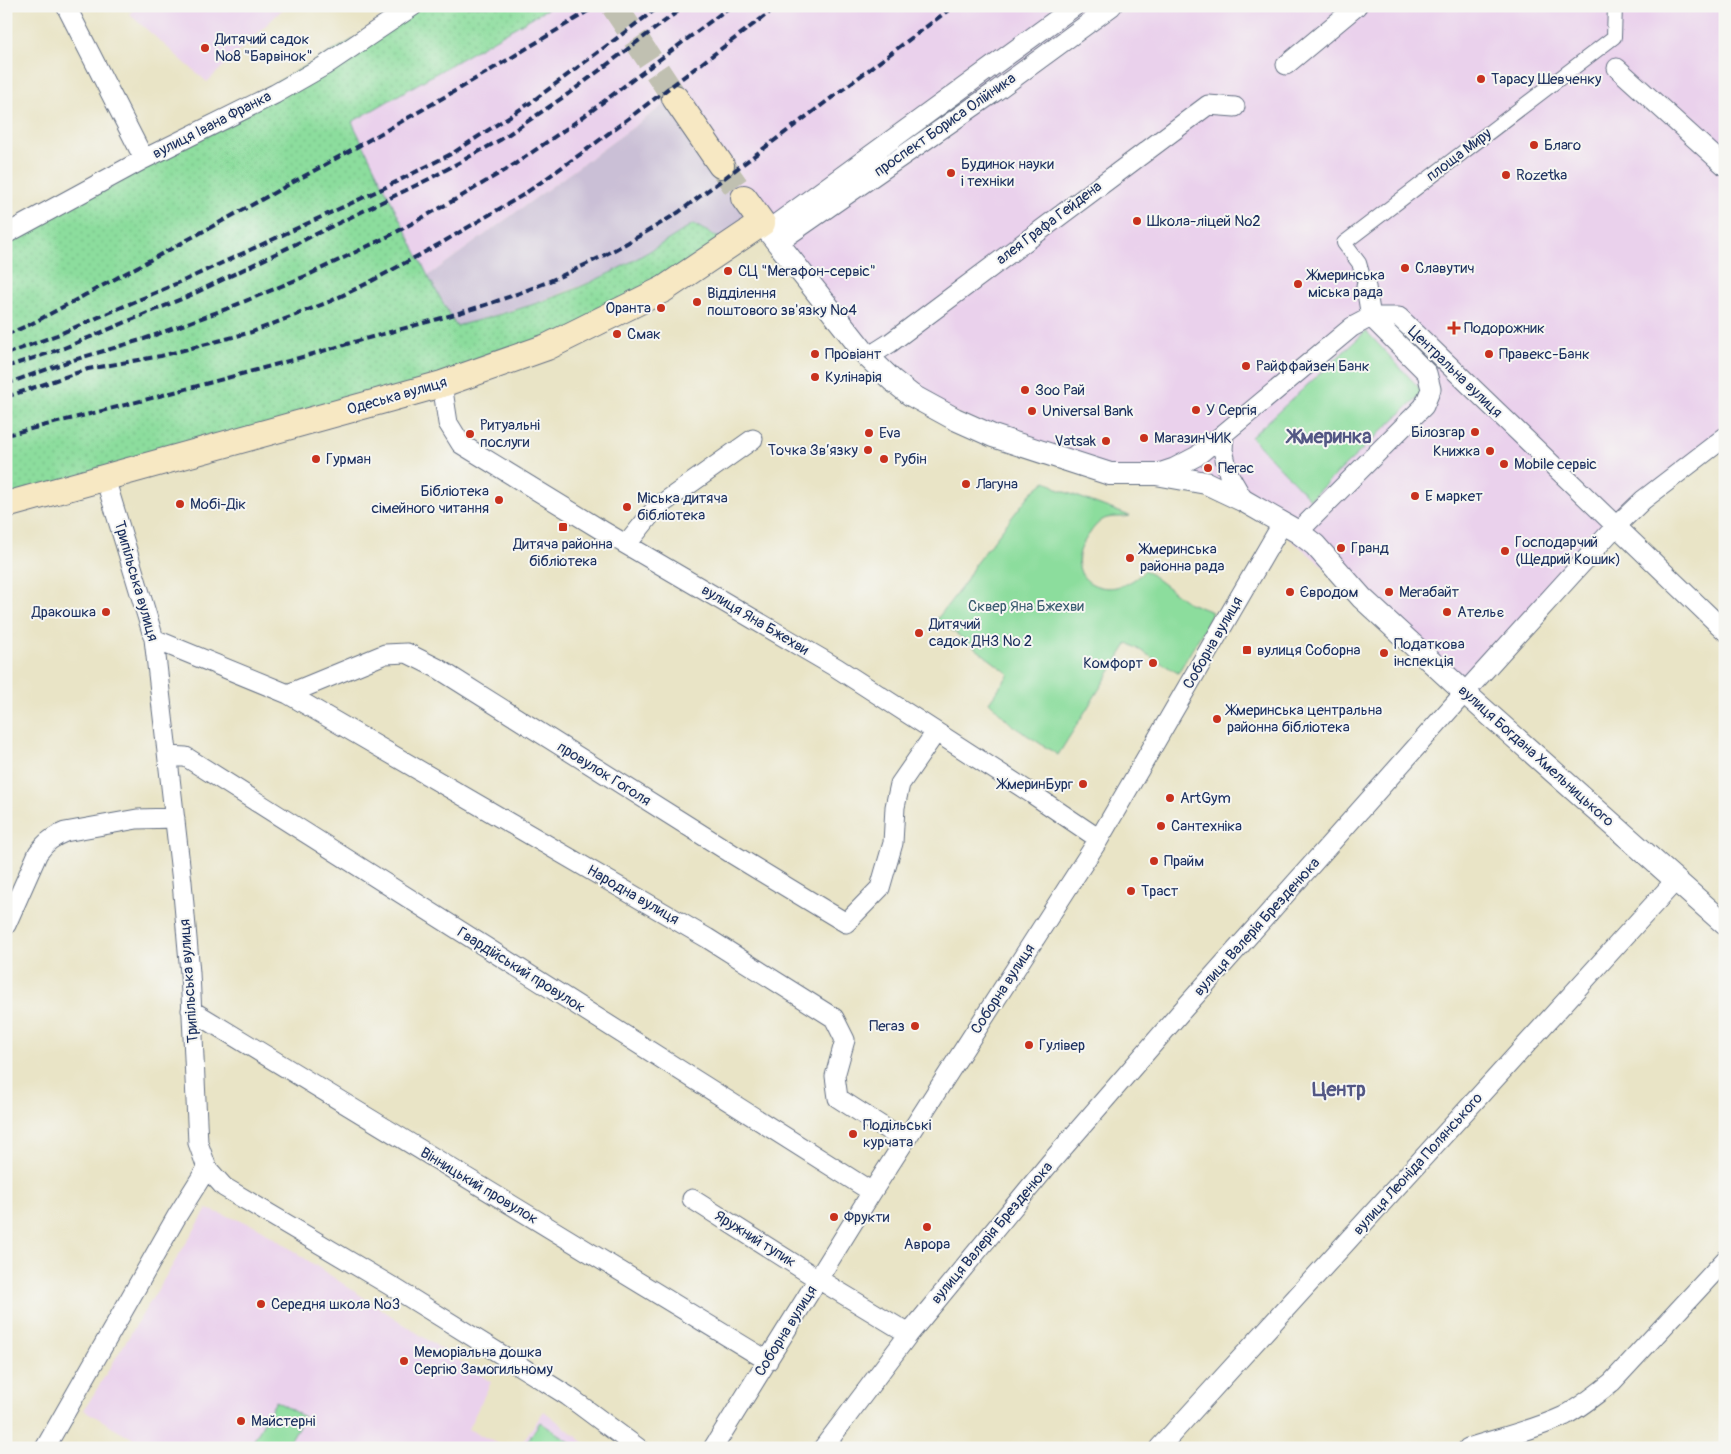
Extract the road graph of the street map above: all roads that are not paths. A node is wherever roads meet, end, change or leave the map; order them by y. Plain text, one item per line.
1 (66, 6) edge
2 (413, 6) edge
3 (1075, 6) edge
4 (1112, 6) edge
5 (1358, 6) edge
6 (1614, 6) edge
7 (1286, 65) dead end
8 (1617, 68) dead end
9 (675, 98) tunnel mouth
10 (1235, 107) dead end
11 (144, 160) junction
12 (721, 165) tunnel mouth
13 (1725, 166) edge
14 (744, 198) tunnel mouth
15 (769, 232) junction
16 (6, 234) edge
17 (1366, 287) joint
18 (1371, 317) junction
19 (868, 357) junction
20 (442, 384) junction
21 (1224, 434) junction
22 (1725, 437) edge
23 (753, 439) dead end
24 (1156, 474) junction
25 (105, 478) junction
26 (1244, 501) junction
27 (6, 505) edge
28 (1616, 527) junction
29 (1290, 528) junction
30 (628, 544) junction
31 (1725, 631) edge
32 (154, 639) junction
33 (1465, 693) junction
34 (288, 694) junction
35 (936, 732) junction
36 (168, 756) junction
37 (175, 818) junction
38 (1099, 839) junction
39 (1676, 880) junction
40 (1725, 924) edge
41 (6, 925) edge
42 (191, 1010) junction
43 (905, 1141) junction
44 (207, 1168) junction
45 (872, 1192) junction
46 (692, 1199) dead end
47 (1725, 1260) edge
48 (818, 1279) junction
49 (909, 1334) junction
50 (768, 1361) junction
51 (45, 1448) edge
52 (638, 1448) edge
53 (713, 1448) edge
54 (823, 1448) edge
55 (1159, 1448) edge
56 (1468, 1448) edge

1 - 11 street
2 - 11 street, вулиця Івана Франка
3 - 15 street, проспект Бориса Олійника
4 - 15 street, проспект Бориса Олійника
5 - 7 street
6 - 17 street, площа Миру
8 - 13 street
9 - 12 main road
10 - 19 street, алея Графа Гейдена
11 - 16 street, вулиця Івана Франка
14 - 15 main road
15 - 19 street, вулиця Богдана Хмельницького
15 - 20 main road, Одеська вулиця
17 - 18 street, площа Миру
18 - 21 street, Центральна вулиця
18 - 28 street, Центральна вулиця
18 - 29 street, Соборна вулиця
19 - 24 street, вулиця Богдана Хмельницького
20 - 25 main road, Одеська вулиця
20 - 30 street, вулиця Яна Бжехви
21 - 24 street, Центральна вулиця
21 - 26 street
22 - 28 street, вулиця Валерія Брезденюка
23 - 30 street
24 - 26 street, вулиця Богдана Хмельницького
25 - 27 main road, Одеська вулиця
25 - 32 street, Трипільська вулиця
26 - 29 street, вулиця Богдана Хмельницького
28 - 31 street, Центральна вулиця
28 - 33 street, вулиця Валерія Брезденюка
29 - 33 street, вулиця Богдана Хмельницького
29 - 38 street, Соборна вулиця
30 - 35 street, вулиця Яна Бжехви
32 - 34 street
32 - 36 street, Трипільська вулиця
33 - 39 street, вулиця Богдана Хмельницького
33 - 49 street, вулиця Валерія Брезденюка
34 - 35 street, провулок Гоголя
34 - 43 street, Народна вулиця
35 - 38 street, вулиця Яна Бжехви
36 - 37 street, Трипільська вулиця
36 - 45 street, Гвардійський провулок
37 - 41 street
37 - 42 street, Трипільська вулиця
38 - 43 street, Соборна вулиця
39 - 40 street, вулиця Богдана Хмельницького
39 - 55 street, вулиця Леоніда Полянського
42 - 44 street, Трипільська вулиця
42 - 50 street, Вінницький провулок
43 - 45 street, Соборна вулиця
44 - 51 street
44 - 52 street
45 - 48 street, Соборна вулиця
46 - 48 street, Яружний тупик
47 - 56 street
48 - 49 street, Яружний тупик
48 - 50 street, Соборна вулиця
49 - 54 street, вулиця Валерія Брезденюка
50 - 53 street, Соборна вулиця

